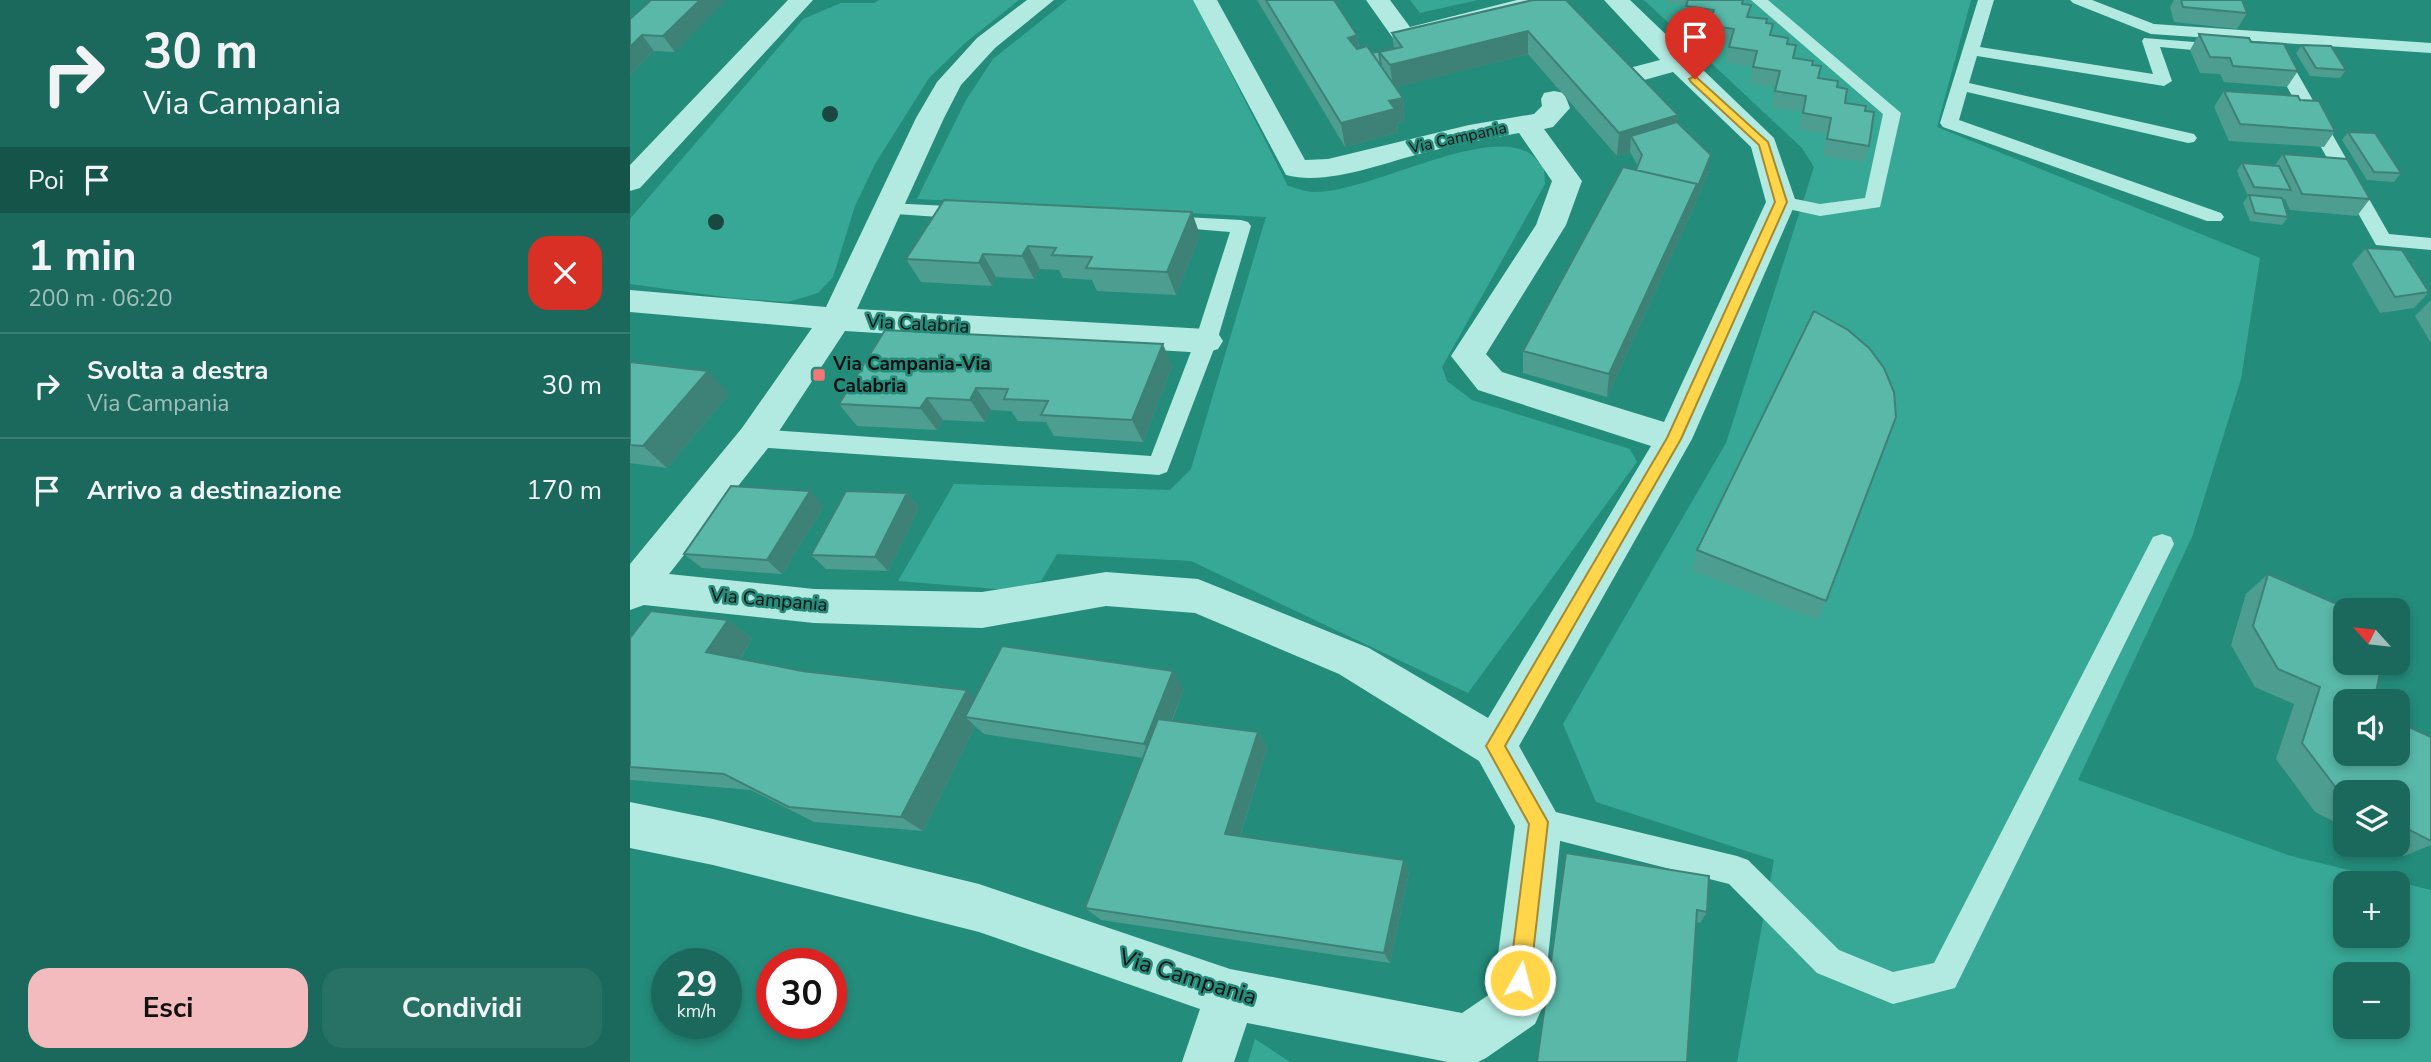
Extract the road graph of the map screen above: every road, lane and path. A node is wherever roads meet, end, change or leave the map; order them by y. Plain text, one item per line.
1 (801, 0) edge
2 (1042, 0) edge
3 (1205, 0) edge
4 (1378, 0) edge
5 (1546, 0) edge
6 (1616, 0) edge
7 (1759, 0) edge
8 (1986, 0) edge
9 (2078, 0) edge
10 (2431, 48) edge
11 (1971, 50) junction
12 (1678, 63) junction
13 (1619, 79) edge
14 (1961, 86) junction
15 (1554, 99) dead end
16 (1526, 124) junction
17 (2188, 138) dead end
18 (630, 182) edge
19 (1781, 202) junction
20 (888, 208) junction
21 (983, 213) edge
22 (2214, 217) dead end
23 (1146, 222) edge
24 (2431, 244) edge
25 (630, 300) edge
26 (836, 319) junction
27 (1206, 341) junction
28 (755, 438) junction
29 (1674, 439) junction
30 (2162, 544) dead end
31 (632, 588) edge
32 (1495, 746) junction
33 (1539, 822) junction
34 (630, 825) edge
35 (1230, 995) junction
36 (1208, 1062) edge

1 - 18 street
2 - 20 street, Via Campania
3 - 16 street, Via Campania
4 - 5 street
6 - 12 street
7 - 19 lane
8 - 11 lane
9 - 10 lane
11 - 14 lane
11 - 24 lane
12 - 13 street
12 - 19 street
14 - 17 lane
14 - 22 lane
15 - 16 street
16 - 29 street, Via Campania
19 - 29 street
20 - 21 lane
20 - 26 street, Via Campania
23 - 27 lane
25 - 26 street, Via Calabria
26 - 27 street, Via Calabria
26 - 28 street, Via Campania
27 - 28 lane
28 - 31 street, Via Campania
29 - 32 street
30 - 33 lane
31 - 32 street, Via Campania
32 - 33 street, Via Campania
33 - 35 street, Via Campania
34 - 35 street, Via Campania
35 - 36 street

